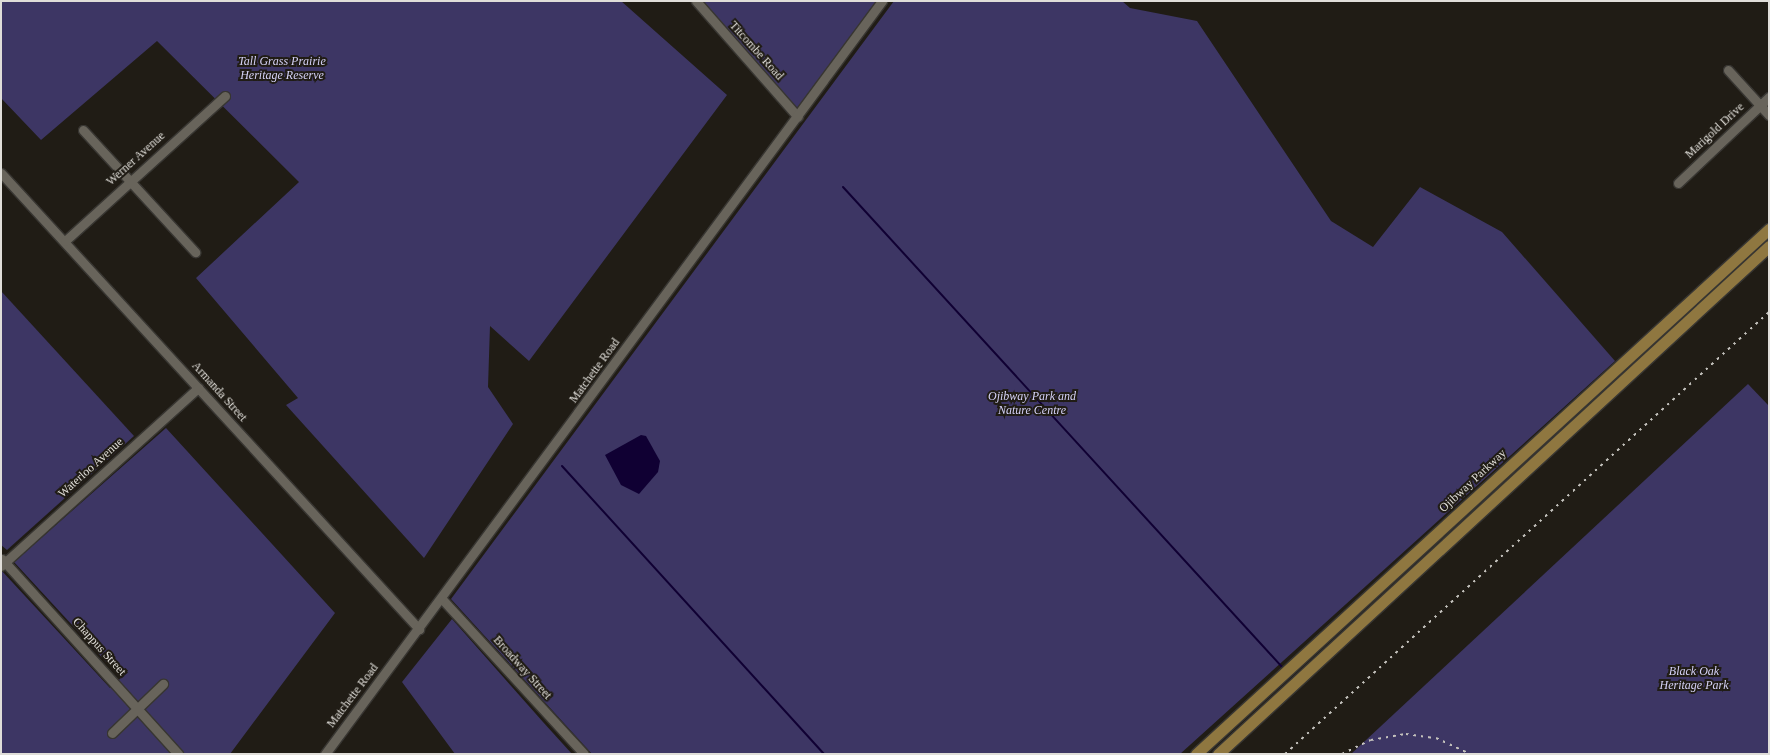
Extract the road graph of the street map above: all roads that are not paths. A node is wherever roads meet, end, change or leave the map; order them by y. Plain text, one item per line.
1 (696, 1) edge
2 (882, 1) edge
3 (1728, 70) dead end
4 (224, 96) dead end
5 (1769, 97) edge
6 (1761, 106) junction
7 (1769, 115) edge
8 (798, 117) junction
9 (83, 130) dead end
10 (1, 172) edge
11 (130, 181) junction
12 (1678, 183) dead end
13 (1769, 229) edge
14 (64, 241) junction
15 (1769, 246) edge
16 (194, 252) dead end
17 (198, 388) junction
18 (3, 562) edge
19 (442, 599) junction
20 (419, 629) junction
21 (163, 684) dead end
22 (138, 708) junction
23 (112, 733) dead end
24 (178, 754) edge
25 (325, 754) edge
26 (584, 754) edge
27 (1196, 754) edge
28 (1218, 754) edge

1 - 8 street, Titcombe Road
2 - 8 street, Matchette Road
3 - 6 street
4 - 11 street, Werner Avenue
5 - 6 street, Marigold Drive
6 - 7 street
6 - 12 street, Marigold Drive
8 - 19 street, Matchette Road
9 - 11 street
10 - 14 street, Armanda Street
11 - 14 street, Werner Avenue
11 - 16 street
13 - 27 main road, Ojibway Parkway
14 - 17 street, Armanda Street
15 - 28 main road
17 - 18 street, Waterloo Avenue
17 - 20 street, Armanda Street
18 - 22 street, Chappus Street
19 - 20 street, Matchette Road
19 - 26 street, Broadway Street
20 - 25 street, Matchette Road
21 - 22 street
22 - 23 street
22 - 24 street, Chappus Street

